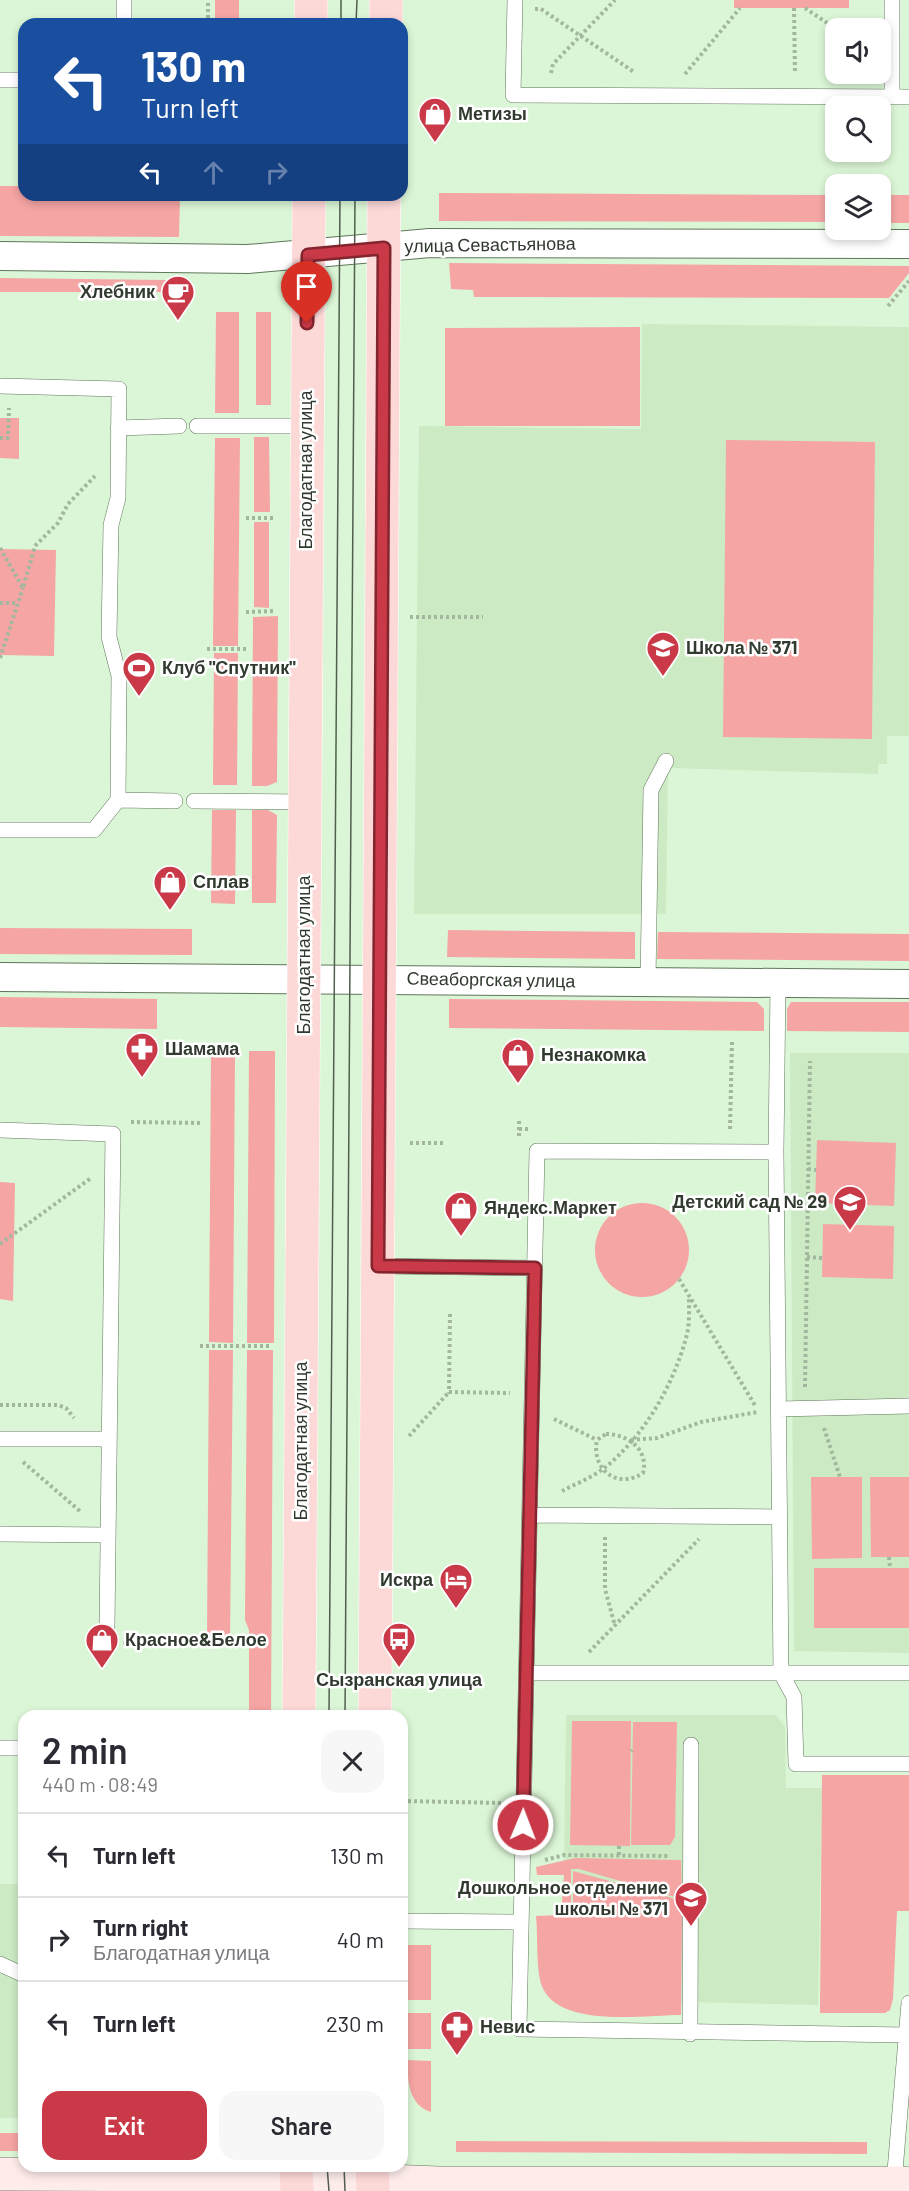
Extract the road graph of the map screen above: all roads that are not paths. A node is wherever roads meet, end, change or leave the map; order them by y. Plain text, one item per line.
1 (124, 0) edge
2 (311, 0) edge
3 (386, 0) edge
4 (892, 0) edge
5 (515, 4) edge
6 (124, 18) edge
7 (311, 18) edge
8 (386, 18) edge
9 (0, 80) edge
10 (18, 80) edge
11 (892, 97) junction
12 (909, 97) edge
13 (309, 201) edge
14 (384, 201) edge
15 (909, 244) edge
16 (384, 248) junction
17 (308, 255) junction
18 (0, 256) edge
19 (5, 386) edge
20 (178, 426) dead end
21 (197, 426) dead end
22 (307, 426) junction
23 (118, 429) junction
24 (666, 761) dead end
25 (118, 800) junction
26 (175, 801) dead end
27 (194, 801) dead end
28 (304, 802) junction
29 (0, 830) edge
30 (0, 977) edge
31 (303, 979) junction
32 (380, 979) junction
33 (648, 982) junction
34 (778, 983) junction
35 (909, 984) edge
36 (0, 1130) edge
37 (776, 1152) junction
38 (378, 1266) junction
39 (535, 1268) junction
40 (909, 1406) edge
41 (779, 1411) junction
42 (0, 1439) edge
43 (108, 1439) junction
44 (530, 1512) junction
45 (780, 1517) junction
46 (0, 1534) edge
47 (108, 1534) junction
48 (107, 1628) road end
49 (526, 1673) junction
50 (781, 1673) junction
51 (909, 1673) edge
52 (299, 1710) edge
53 (375, 1710) edge
54 (691, 1745) dead end
55 (0, 1748) edge
56 (18, 1748) edge
57 (909, 1764) edge
58 (408, 1921) edge
59 (520, 1922) junction
60 (0, 1964) edge
61 (18, 1972) edge
62 (909, 2003) edge
63 (690, 2034) junction
64 (906, 2035) junction
65 (0, 2174) edge
66 (296, 2178) edge
67 (373, 2179) edge
68 (901, 2183) edge

1 - 6 lane
2 - 7 main road
3 - 8 main road
4 - 11 lane
5 - 11 lane
9 - 10 lane
11 - 12 lane
13 - 17 main road, Благодатная улица
14 - 16 main road
15 - 16 street, улица Севастьянова
16 - 17 street, улица Севастьянова
16 - 32 main road
17 - 18 street, улица Севастьянова
17 - 22 main road, Благодатная улица
19 - 23 lane
20 - 23 lane
21 - 22 lane
22 - 28 main road, Благодатная улица
23 - 25 lane
24 - 33 lane
25 - 26 lane
25 - 29 lane
27 - 28 lane
28 - 31 main road, Благодатная улица
30 - 31 street, Свеаборгская улица
31 - 32 street, Свеаборгская улица
31 - 52 main road, Благодатная улица
32 - 33 street, Свеаборгская улица
32 - 38 main road
33 - 34 street, Свеаборгская улица
34 - 35 street, Свеаборгская улица
34 - 37 lane
36 - 43 lane
37 - 39 lane
37 - 41 lane
38 - 39 lane
38 - 53 main road
39 - 44 lane
40 - 41 lane
41 - 45 lane
42 - 43 lane
43 - 47 lane
44 - 45 lane
44 - 49 lane
45 - 50 lane
46 - 47 lane
47 - 48 lane
49 - 50 lane
49 - 59 lane
50 - 51 lane
50 - 57 lane
54 - 63 lane
55 - 56 lane
58 - 59 lane
59 - 63 lane
60 - 61 lane
62 - 64 lane
63 - 64 lane
64 - 68 lane
65 - 66 street
66 - 67 street
67 - 68 street

